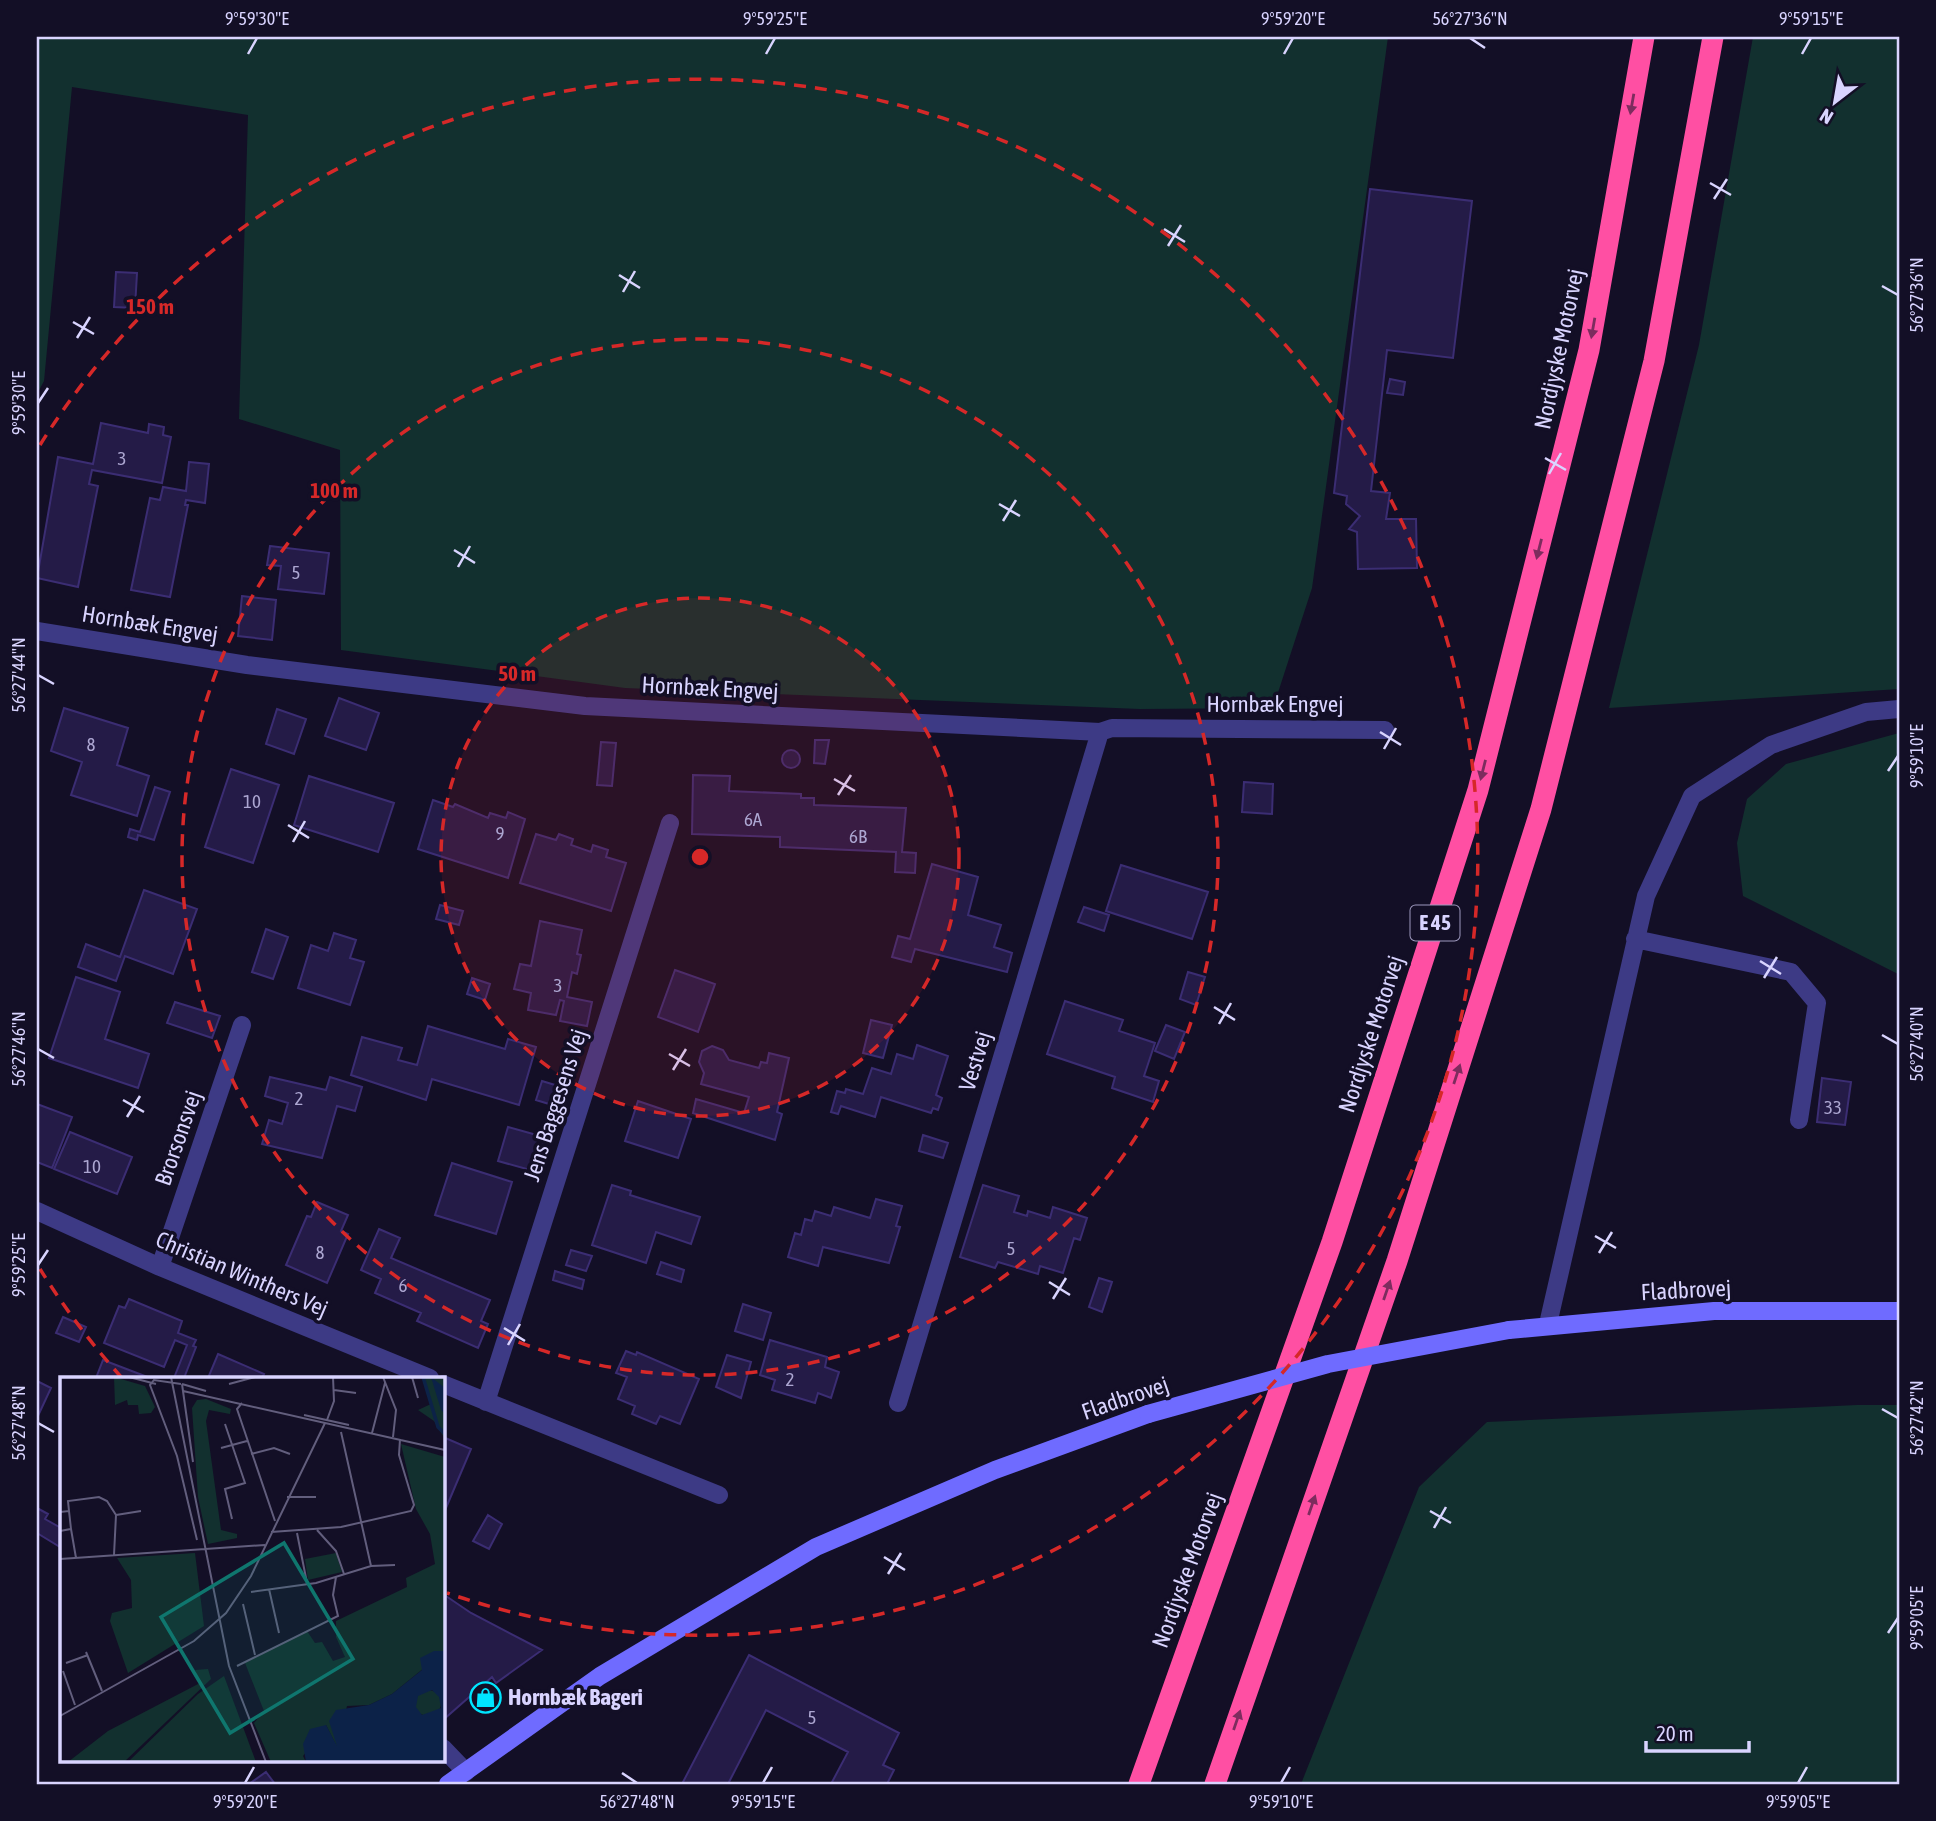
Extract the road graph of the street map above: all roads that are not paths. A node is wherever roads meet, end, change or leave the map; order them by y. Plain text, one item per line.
1 (1644, 37) edge
2 (1713, 37) edge
3 (37, 631) edge
4 (1899, 709) edge
5 (1385, 730) dead end
6 (1100, 733) junction
7 (670, 823) dead end
8 (1635, 939) junction
9 (243, 1025) dead end
10 (1799, 1120) dead end
11 (37, 1211) edge
12 (160, 1267) junction
13 (1899, 1311) edge
14 (1548, 1324) junction
15 (428, 1377) edge
16 (444, 1384) edge
17 (486, 1402) junction
18 (898, 1403) dead end
19 (719, 1495) dead end
20 (444, 1749) edge
21 (466, 1772) junction
22 (448, 1784) edge
23 (1139, 1784) edge
24 (1214, 1784) edge

1 -> 23 highway, Nordjyske Motorvej / E 45
24 -> 2 highway
3 - 6 street, Hornbæk Engvej
4 - 8 street
5 - 6 street, Hornbæk Engvej
6 - 18 street, Vestvej
7 - 17 street, Jens Baggesens Vej
8 - 10 street
8 - 14 street
9 - 12 street, Brorsonsvej
11 - 12 street, Christian Winthers Vej
12 - 15 street, Christian Winthers Vej
13 - 14 main road, Fladbrovej
14 - 21 main road, Fladbrovej, bridge
16 - 17 street
17 - 19 street
20 - 21 street
21 - 22 main road, Fladbrovej

